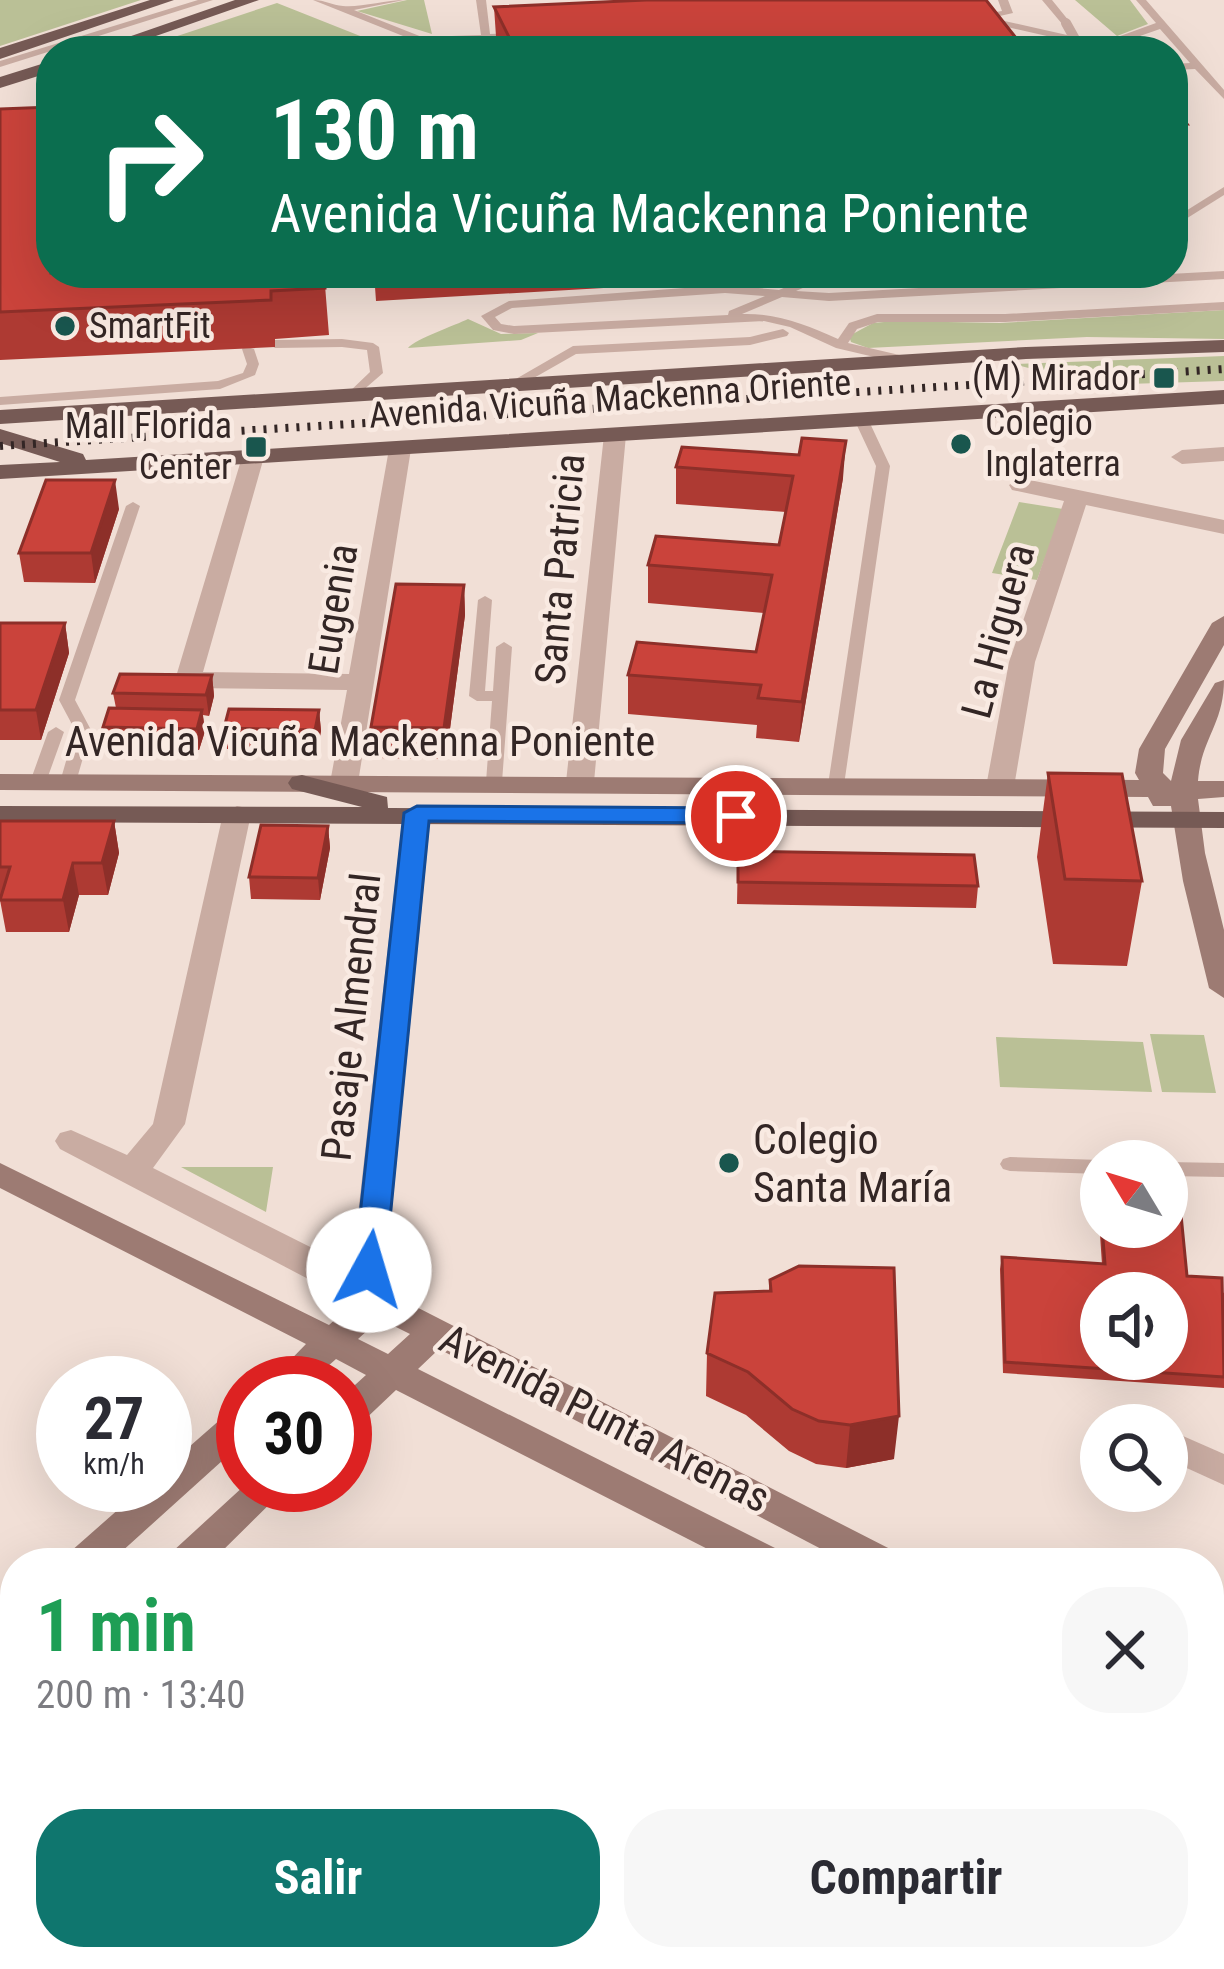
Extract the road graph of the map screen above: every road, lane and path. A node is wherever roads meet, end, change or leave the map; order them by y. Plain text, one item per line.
1 (166, 0) edge
2 (208, 0) edge
3 (220, 0) edge
4 (248, 0) edge
5 (317, 0) edge
6 (399, 0) edge
7 (481, 0) edge
8 (1003, 0) edge
9 (1047, 0) edge
10 (1142, 0) edge
11 (334, 10) junction
12 (1162, 25) junction
13 (119, 33) junction
14 (530, 35) edge
15 (57, 36) edge
16 (98, 36) edge
17 (110, 36) edge
18 (141, 36) edge
19 (409, 36) edge
20 (486, 36) edge
21 (515, 36) edge
22 (1059, 36) edge
23 (1073, 36) edge
24 (1131, 36) edge
25 (1172, 36) edge
26 (36, 43) edge
27 (1188, 54) edge
28 (0, 55) edge
29 (36, 56) edge
30 (36, 59) edge
31 (1188, 62) edge
32 (1195, 62) junction
33 (0, 68) edge
34 (36, 71) edge
35 (0, 83) edge
36 (1224, 96) edge
37 (1224, 190) edge
38 (1188, 214) edge
39 (1188, 275) edge
40 (1224, 275) edge
41 (792, 288) edge
42 (970, 288) edge
43 (781, 292) junction
44 (1107, 293) dead end
45 (829, 297) junction
46 (1224, 306) edge
47 (1110, 312) junction
48 (723, 318) junction
49 (811, 331) junction
50 (783, 333) dead end
51 (275, 344) edge
52 (840, 345) junction
53 (1224, 346) edge
54 (248, 349) dead end
55 (908, 361) junction
56 (513, 385) junction
57 (353, 395) junction
58 (1224, 397) edge
59 (0, 401) edge
60 (0, 417) edge
61 (861, 419) junction
62 (614, 435) junction
63 (0, 436) edge
64 (400, 448) junction
65 (1224, 454) edge
66 (254, 457) junction
67 (1182, 457) dead end
68 (117, 465) junction
69 (0, 472) edge
70 (1020, 485) dead end
71 (1077, 497) junction
72 (133, 506) dead end
73 (1224, 527) edge
74 (485, 600) dead end
75 (1224, 623) edge
76 (503, 647) dead end
77 (361, 682) junction
78 (1224, 688) edge
79 (500, 696) junction
80 (56, 732) dead end
81 (0, 782) edge
82 (38, 782) junction
83 (68, 782) junction
84 (494, 782) junction
85 (580, 782) junction
86 (302, 783) junction
87 (344, 783) junction
88 (836, 785) junction
89 (1000, 787) junction
90 (1153, 789) junction
91 (1224, 789) edge
92 (1185, 804) junction
93 (417, 813) junction
94 (0, 814) edge
95 (237, 814) junction
96 (1224, 820) edge
97 (1224, 988) edge
98 (71, 1142) dead end
99 (1010, 1164) dead end
100 (1080, 1166) edge
101 (1188, 1169) edge
102 (1224, 1170) edge
103 (130, 1171) junction
104 (0, 1174) edge
105 (377, 1302) junction
106 (436, 1331) junction
107 (332, 1341) junction
108 (316, 1356) edge
109 (394, 1372) junction
110 (372, 1392) edge
111 (216, 1445) edge
112 (1188, 1453) edge
113 (1224, 1470) edge
114 (240, 1512) edge
115 (100, 1548) edge
116 (201, 1548) edge
117 (740, 1548) edge
118 (854, 1548) edge

1 - 15 main road
2 - 16 lane
3 - 13 lane
4 - 13 lane
4 - 18 main road
5 - 11 lane
6 - 11 lane
7 - 20 lane
8 - 22 lane
9 - 23 lane, bridge
10 - 12 lane
11 - 19 lane
12 - 24 lane
12 - 25 lane
13 - 17 lane
14 - 21 lane
26 - 28 main road
27 - 32 lane
29 - 33 lane
30 - 33 lane
31 - 32 lane
32 - 36 lane
34 - 35 main road
37 - 38 lane
39 - 40 lane
41 - 43 lane
42 - 45 lane
43 - 45 lane
43 - 48 lane
43 - 48 lane
44 - 47 lane
45 - 49 lane
46 - 47 lane
47 - 52 lane
48 - 49 lane
49 - 52 lane
50 - 56 lane
51 - 57 lane
52 - 55 lane
53 - 55 main road, Avenida Vicuña Mackenna Oriente
54 - 59 lane
55 - 56 main road, Avenida Vicuña Mackenna Oriente
56 - 57 main road, Avenida Vicuña Mackenna Oriente
57 - 60 main road, Avenida Vicuña Mackenna Oriente
58 - 61 main road, Avenida Vicuña Mackenna Oriente
61 - 62 main road, Avenida Vicuña Mackenna Oriente
61 - 88 lane
62 - 64 main road, Avenida Vicuña Mackenna Oriente
62 - 85 street, Santa Patricia
63 - 68 main road
64 - 66 main road, Avenida Vicuña Mackenna Oriente
64 - 77 street, Eugenia
65 - 67 street
66 - 68 main road, Avenida Vicuña Mackenna Oriente
66 - 77 street
68 - 69 main road, Avenida Vicuña Mackenna Oriente
70 - 71 street
71 - 73 street
71 - 89 street, La Higuera
72 - 83 lane
74 - 79 lane
75 - 90 main road
76 - 79 lane
77 - 87 street, Eugenia
78 - 92 main road
79 - 84 lane
80 - 82 lane
81 - 82 main road, Avenida Vicuña Mackenna Poniente
82 - 83 main road, Avenida Vicuña Mackenna Poniente
83 - 86 main road, Avenida Vicuña Mackenna Poniente
84 - 85 main road, Avenida Vicuña Mackenna Poniente
84 - 87 main road, Avenida Vicuña Mackenna Poniente
85 - 88 main road, Avenida Vicuña Mackenna Poniente
86 - 87 main road, Avenida Vicuña Mackenna Poniente
86 - 93 main road
88 - 89 main road, Avenida Vicuña Mackenna Poniente
89 - 90 main road, Avenida Vicuña Mackenna Poniente
90 - 92 main road
91 - 92 main road, Avenida Vicuña Mackenna Poniente
92 - 93 main road, Avenida Vicuña Mackenna Poniente
92 - 96 main road, Avenida Vicuña Mackenna Poniente
92 - 97 main road
93 - 95 main road, Avenida Vicuña Mackenna Poniente
93 - 105 street, Pasaje Almendral
94 - 95 main road, Avenida Vicuña Mackenna Poniente
95 - 103 street
98 - 103 street, Avenida Punta Arenas
99 - 100 lane
101 - 102 lane
103 - 105 street, Avenida Punta Arenas
104 - 107 main road, Avenida Punta Arenas
105 - 106 main road, Avenida Punta Arenas
105 - 107 main road
106 - 109 main road
106 - 118 main road, Avenida Punta Arenas
107 - 108 main road
107 - 109 main road, Avenida Punta Arenas
109 - 110 main road
109 - 117 main road, Avenida Punta Arenas
111 - 115 main road
112 - 113 street
114 - 116 main road

